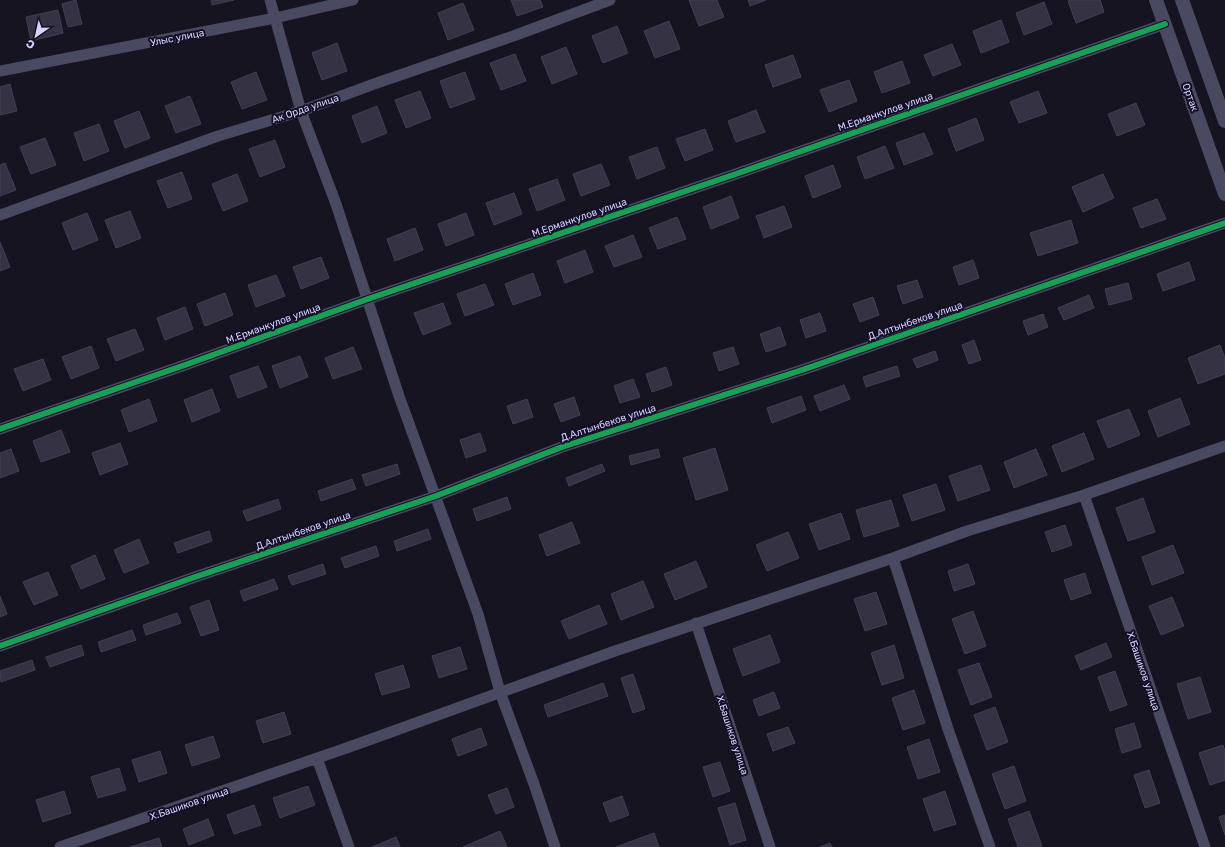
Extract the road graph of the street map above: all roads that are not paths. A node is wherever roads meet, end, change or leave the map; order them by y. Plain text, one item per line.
1 (270, 0) edge
2 (353, 0) edge
3 (610, 0) edge
4 (1156, 0) edge
5 (1182, 0) edge
6 (275, 18) junction
7 (1165, 24) junction
8 (0, 71) edge
9 (301, 111) junction
10 (1225, 121) edge
11 (1225, 194) edge
12 (0, 215) edge
13 (1225, 223) edge
14 (368, 299) junction
15 (0, 429) edge
16 (1225, 446) edge
17 (1084, 495) junction
18 (436, 496) junction
19 (893, 558) junction
20 (696, 623) junction
21 (0, 646) edge
22 (500, 692) junction
23 (317, 758) junction
24 (60, 847) edge
25 (349, 847) edge
26 (555, 847) edge
27 (770, 847) edge
28 (990, 847) edge
29 (1205, 847) edge

1 - 6 street
2 - 6 street, Улыс улица
3 - 9 street, Ак Орда улица
4 - 7 street, Ортак
5 - 10 street
6 - 8 street, Улыс улица
6 - 9 street
7 - 11 street, Ортак
7 - 14 street, М.Ерманкулов улица
9 - 12 street, Ак Орда улица
9 - 14 street
13 - 18 street, Д.Алтынбеков улица
14 - 15 street, М.Ерманкулов улица
14 - 18 street
16 - 17 street, Х.Башиков улица
17 - 19 street, Х.Башиков улица
17 - 29 street, Х.Башиков улица
18 - 21 street, Д.Алтынбеков улица
18 - 22 street
19 - 20 street, Х.Башиков улица
19 - 28 street
20 - 22 street, Х.Башиков улица
20 - 27 street, Х.Башиков улица
22 - 23 street, Х.Башиков улица
22 - 26 street
23 - 24 street, Х.Башиков улица
23 - 25 street

